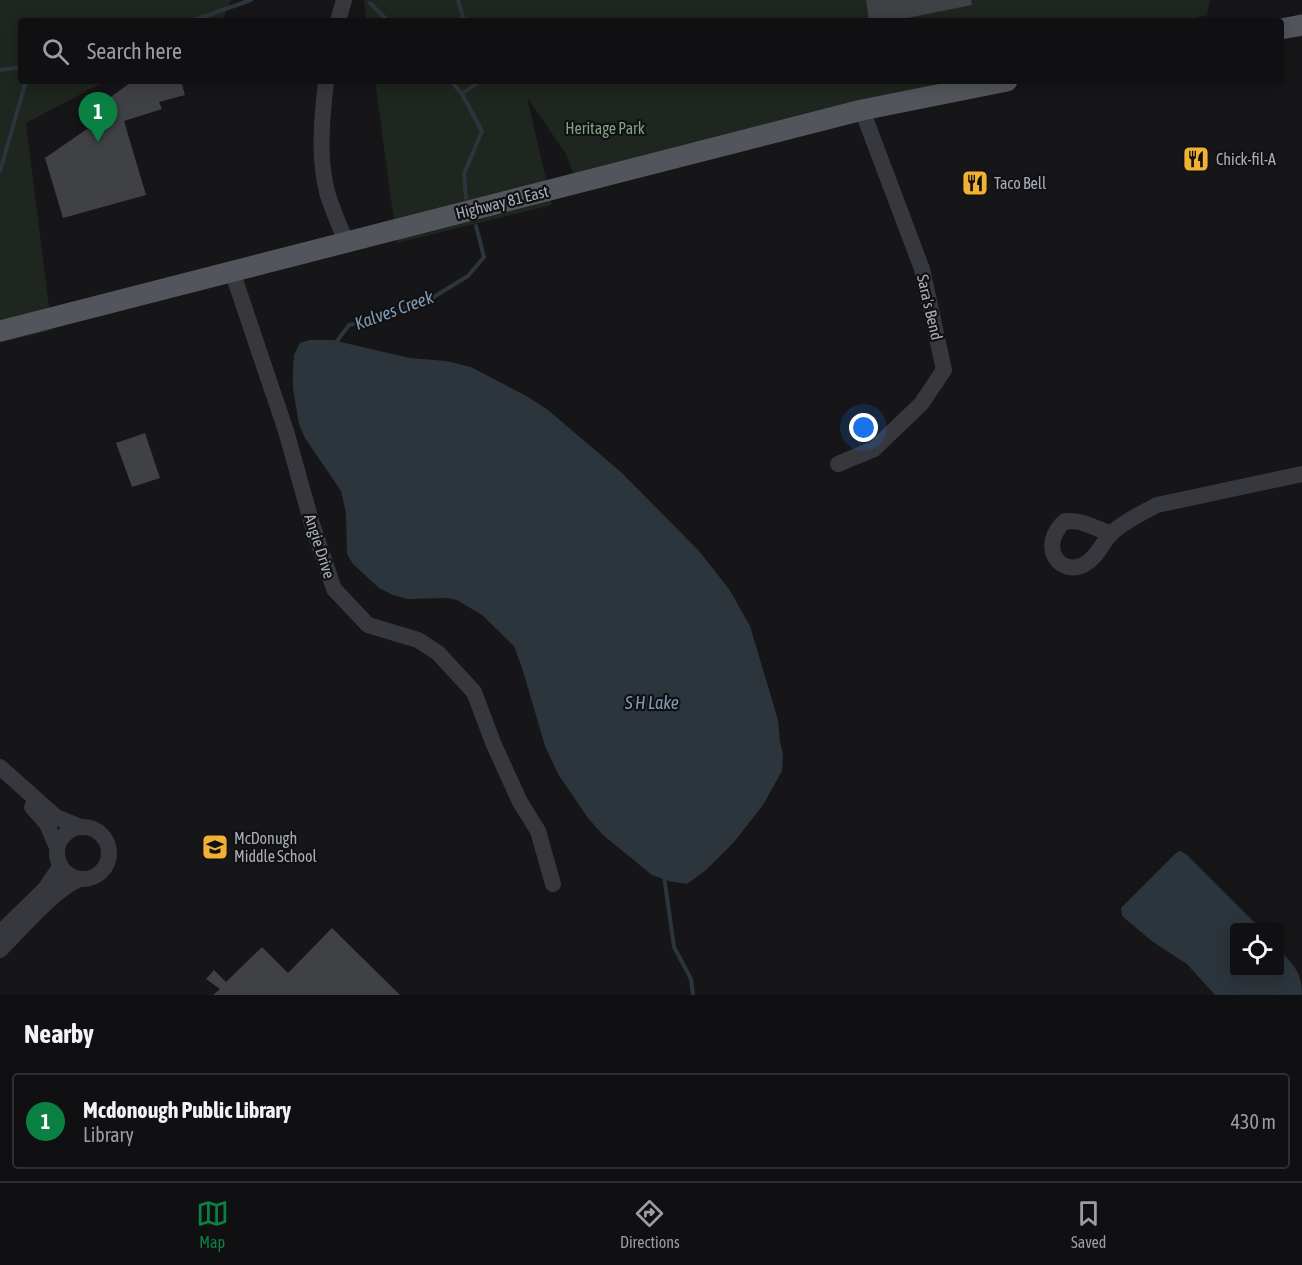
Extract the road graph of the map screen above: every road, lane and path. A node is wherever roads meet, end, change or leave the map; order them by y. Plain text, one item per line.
1 (344, 0) edge
2 (339, 18) edge
3 (1302, 26) edge
4 (1284, 29) edge
5 (326, 84) edge
6 (992, 84) edge
7 (862, 110) junction
8 (347, 244) junction
9 (232, 271) junction
10 (0, 331) edge
11 (838, 464) dead end
12 (1302, 474) edge
13 (1111, 533) dead end
14 (0, 767) edge
15 (0, 775) edge
16 (80, 826) junction
17 (57, 848) junction
18 (60, 867) junction
19 (79, 879) junction
20 (553, 884) dead end
21 (0, 933) edge
22 (0, 951) edge

1 - 2 street
3 - 4 main road
5 - 8 street
6 - 7 main road, Highway 81 East
7 - 8 main road, Highway 81 East
7 - 11 street, Sara's Bend
8 - 9 main road, Highway 81 East
9 - 10 main road, Highway 81 East
9 - 20 street, Angie Drive
12 - 13 street
14 - 16 street
15 - 17 street
16 - 17 street
16 - 19 street
17 - 18 street
18 - 19 street
18 - 21 street
19 - 22 street

